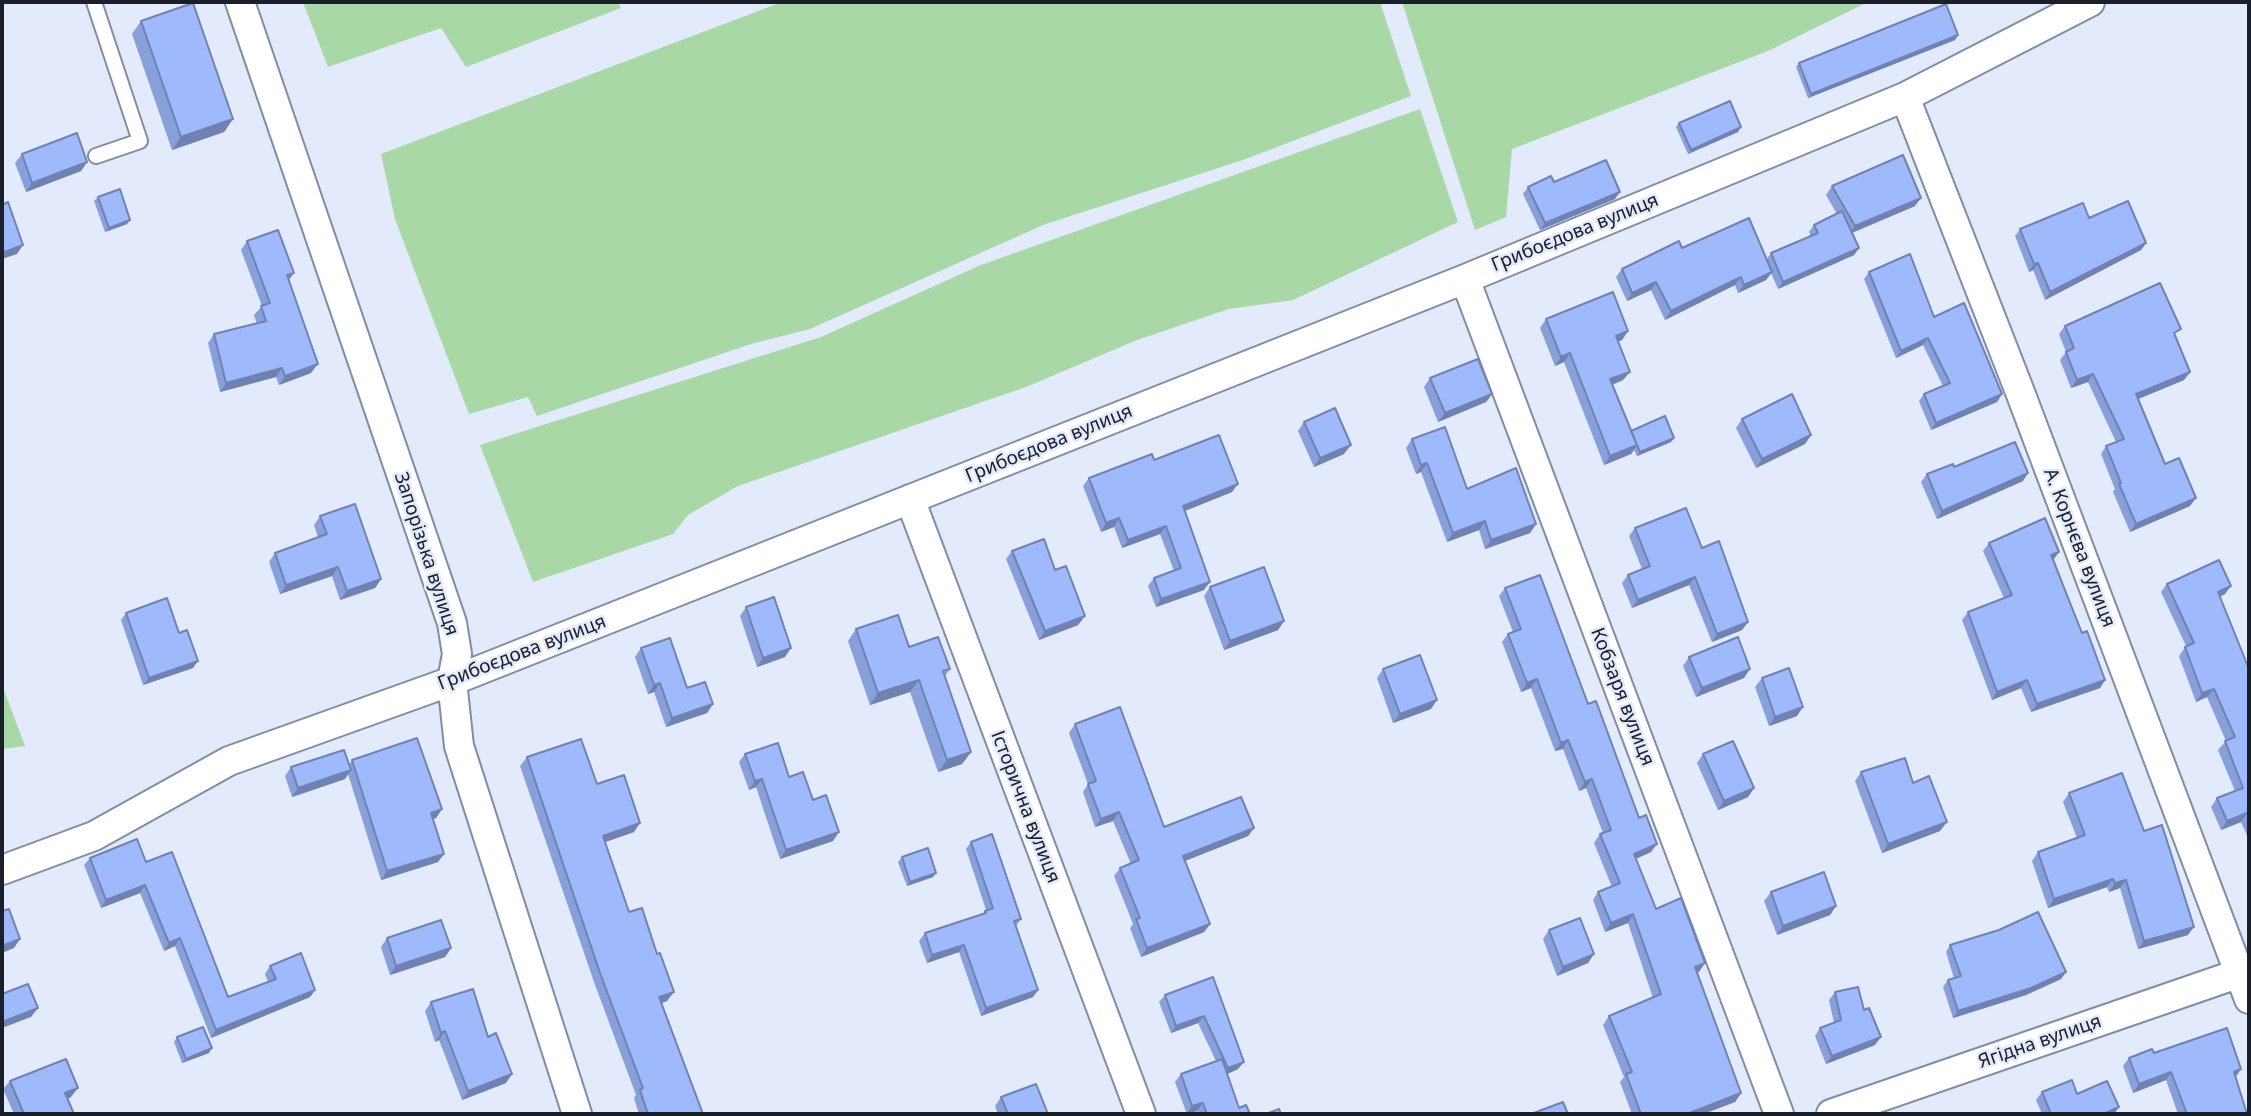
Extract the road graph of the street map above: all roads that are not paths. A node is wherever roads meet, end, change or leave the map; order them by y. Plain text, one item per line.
1 (93, 2) edge
2 (240, 2) edge
3 (2090, 2) edge
4 (1905, 97) junction
5 (96, 156) dead end
6 (1465, 279) junction
7 (910, 499) junction
8 (452, 681) junction
9 (2, 870) edge
10 (2246, 981) edge
11 (576, 1114) edge
12 (1141, 1114) edge
13 (1779, 1114) edge
14 (1831, 1114) edge

1 - 5 lane
2 - 8 street, Запорізька вулиця
3 - 4 street, Грибоєдова вулиця
4 - 6 street, Грибоєдова вулиця
4 - 10 street, А. Корнєва вулиця
6 - 7 street, Грибоєдова вулиця
6 - 13 street, Кобзаря вулиця
7 - 8 street, Грибоєдова вулиця
7 - 12 street, Історична вулиця
8 - 9 street, Грибоєдова вулиця
8 - 11 street, Запорізька вулиця
10 - 14 street, Ягідна вулиця

